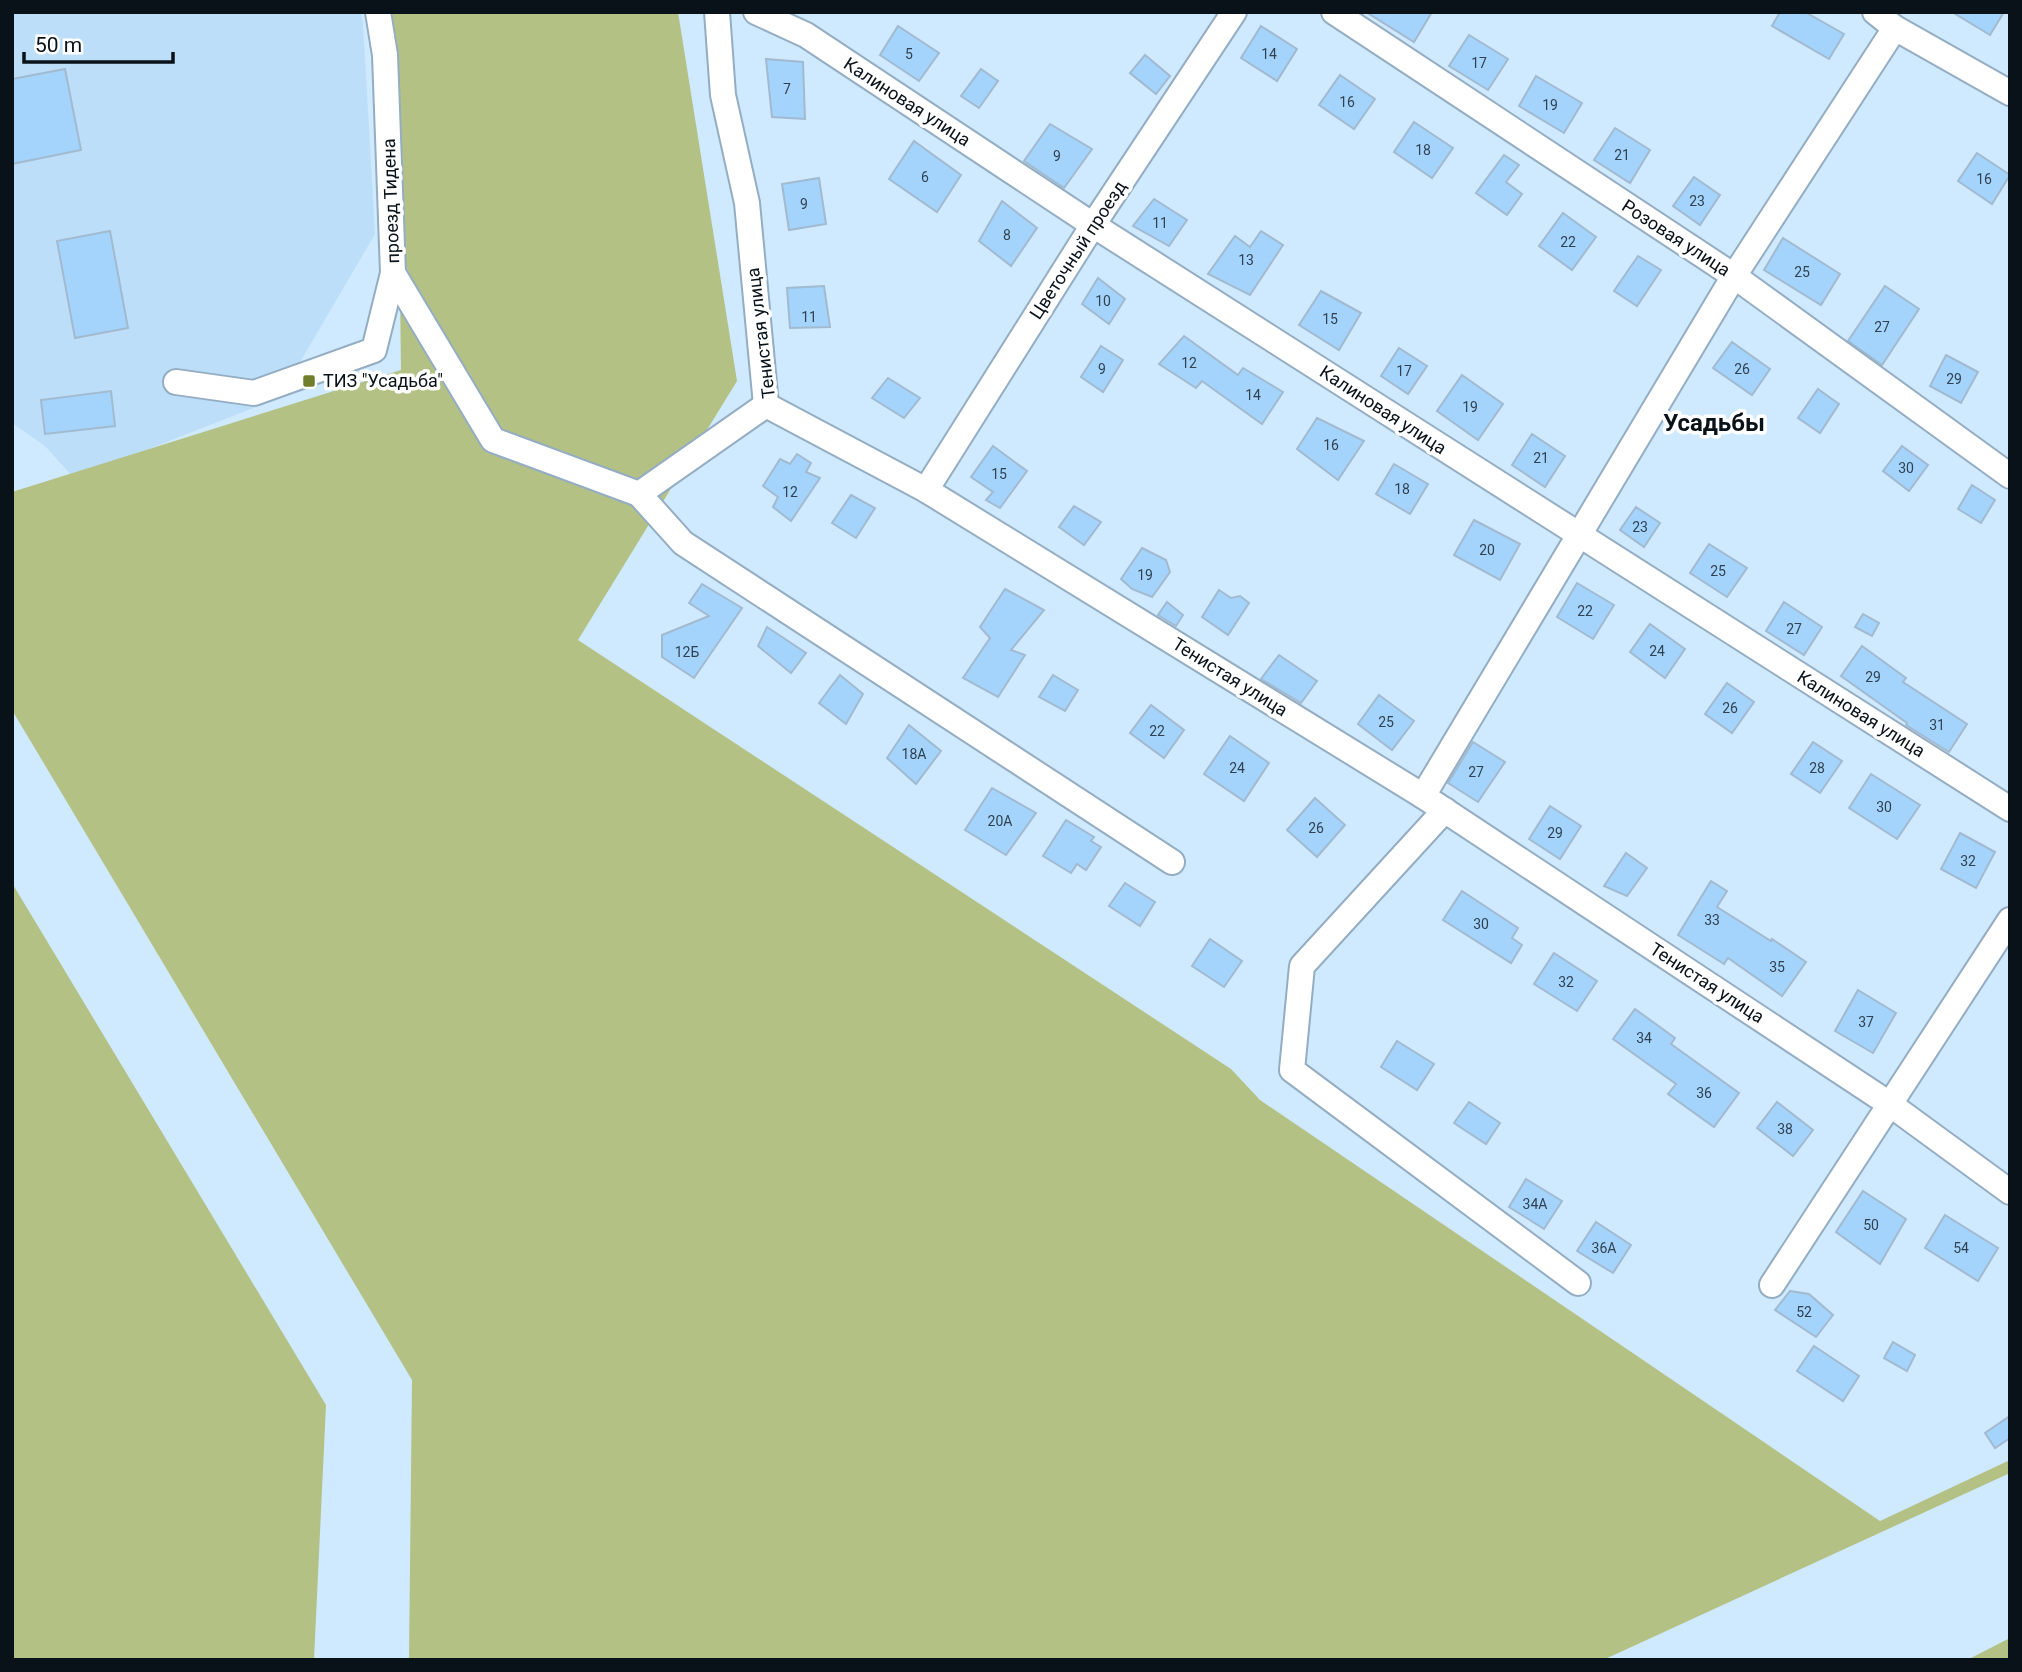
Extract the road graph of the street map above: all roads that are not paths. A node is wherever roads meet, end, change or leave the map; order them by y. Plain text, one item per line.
1 (377, 12) edge
2 (717, 12) edge
3 (756, 12) edge
4 (1234, 12) edge
5 (1334, 12) edge
6 (1875, 12) edge
7 (1895, 28) junction
8 (2010, 93) edge
9 (1093, 225) junction
10 (393, 273) junction
11 (1734, 276) junction
12 (176, 382) dead end
13 (766, 405) junction
14 (2010, 476) edge
15 (926, 490) junction
16 (639, 494) junction
17 (1580, 537) junction
18 (1423, 796) junction
19 (2010, 809) edge
20 (1445, 810) junction
21 (1172, 862) dead end
22 (2010, 920) edge
23 (1891, 1105) junction
24 (2010, 1192) edge
25 (1578, 1283) dead end
26 (1772, 1285) dead end

1 - 10 street, проезд Тидена
2 - 13 street, Тенистая улица
3 - 9 street, Калиновая улица
4 - 9 street, Цветочный проезд
5 - 11 street, Розовая улица
6 - 7 street
7 - 8 street
7 - 11 street
9 - 15 street, Цветочный проезд
9 - 17 street, Калиновая улица
10 - 12 street, проезд Тидена
10 - 16 street
11 - 14 street, Розовая улица
11 - 17 street
13 - 15 street, Тенистая улица
13 - 16 street
15 - 18 street, Тенистая улица
16 - 21 street
17 - 18 street
17 - 19 street, Калиновая улица
18 - 20 street, Тенистая улица
20 - 23 street, Тенистая улица
20 - 25 street
22 - 23 street
23 - 24 street, Тенистая улица
23 - 26 street

